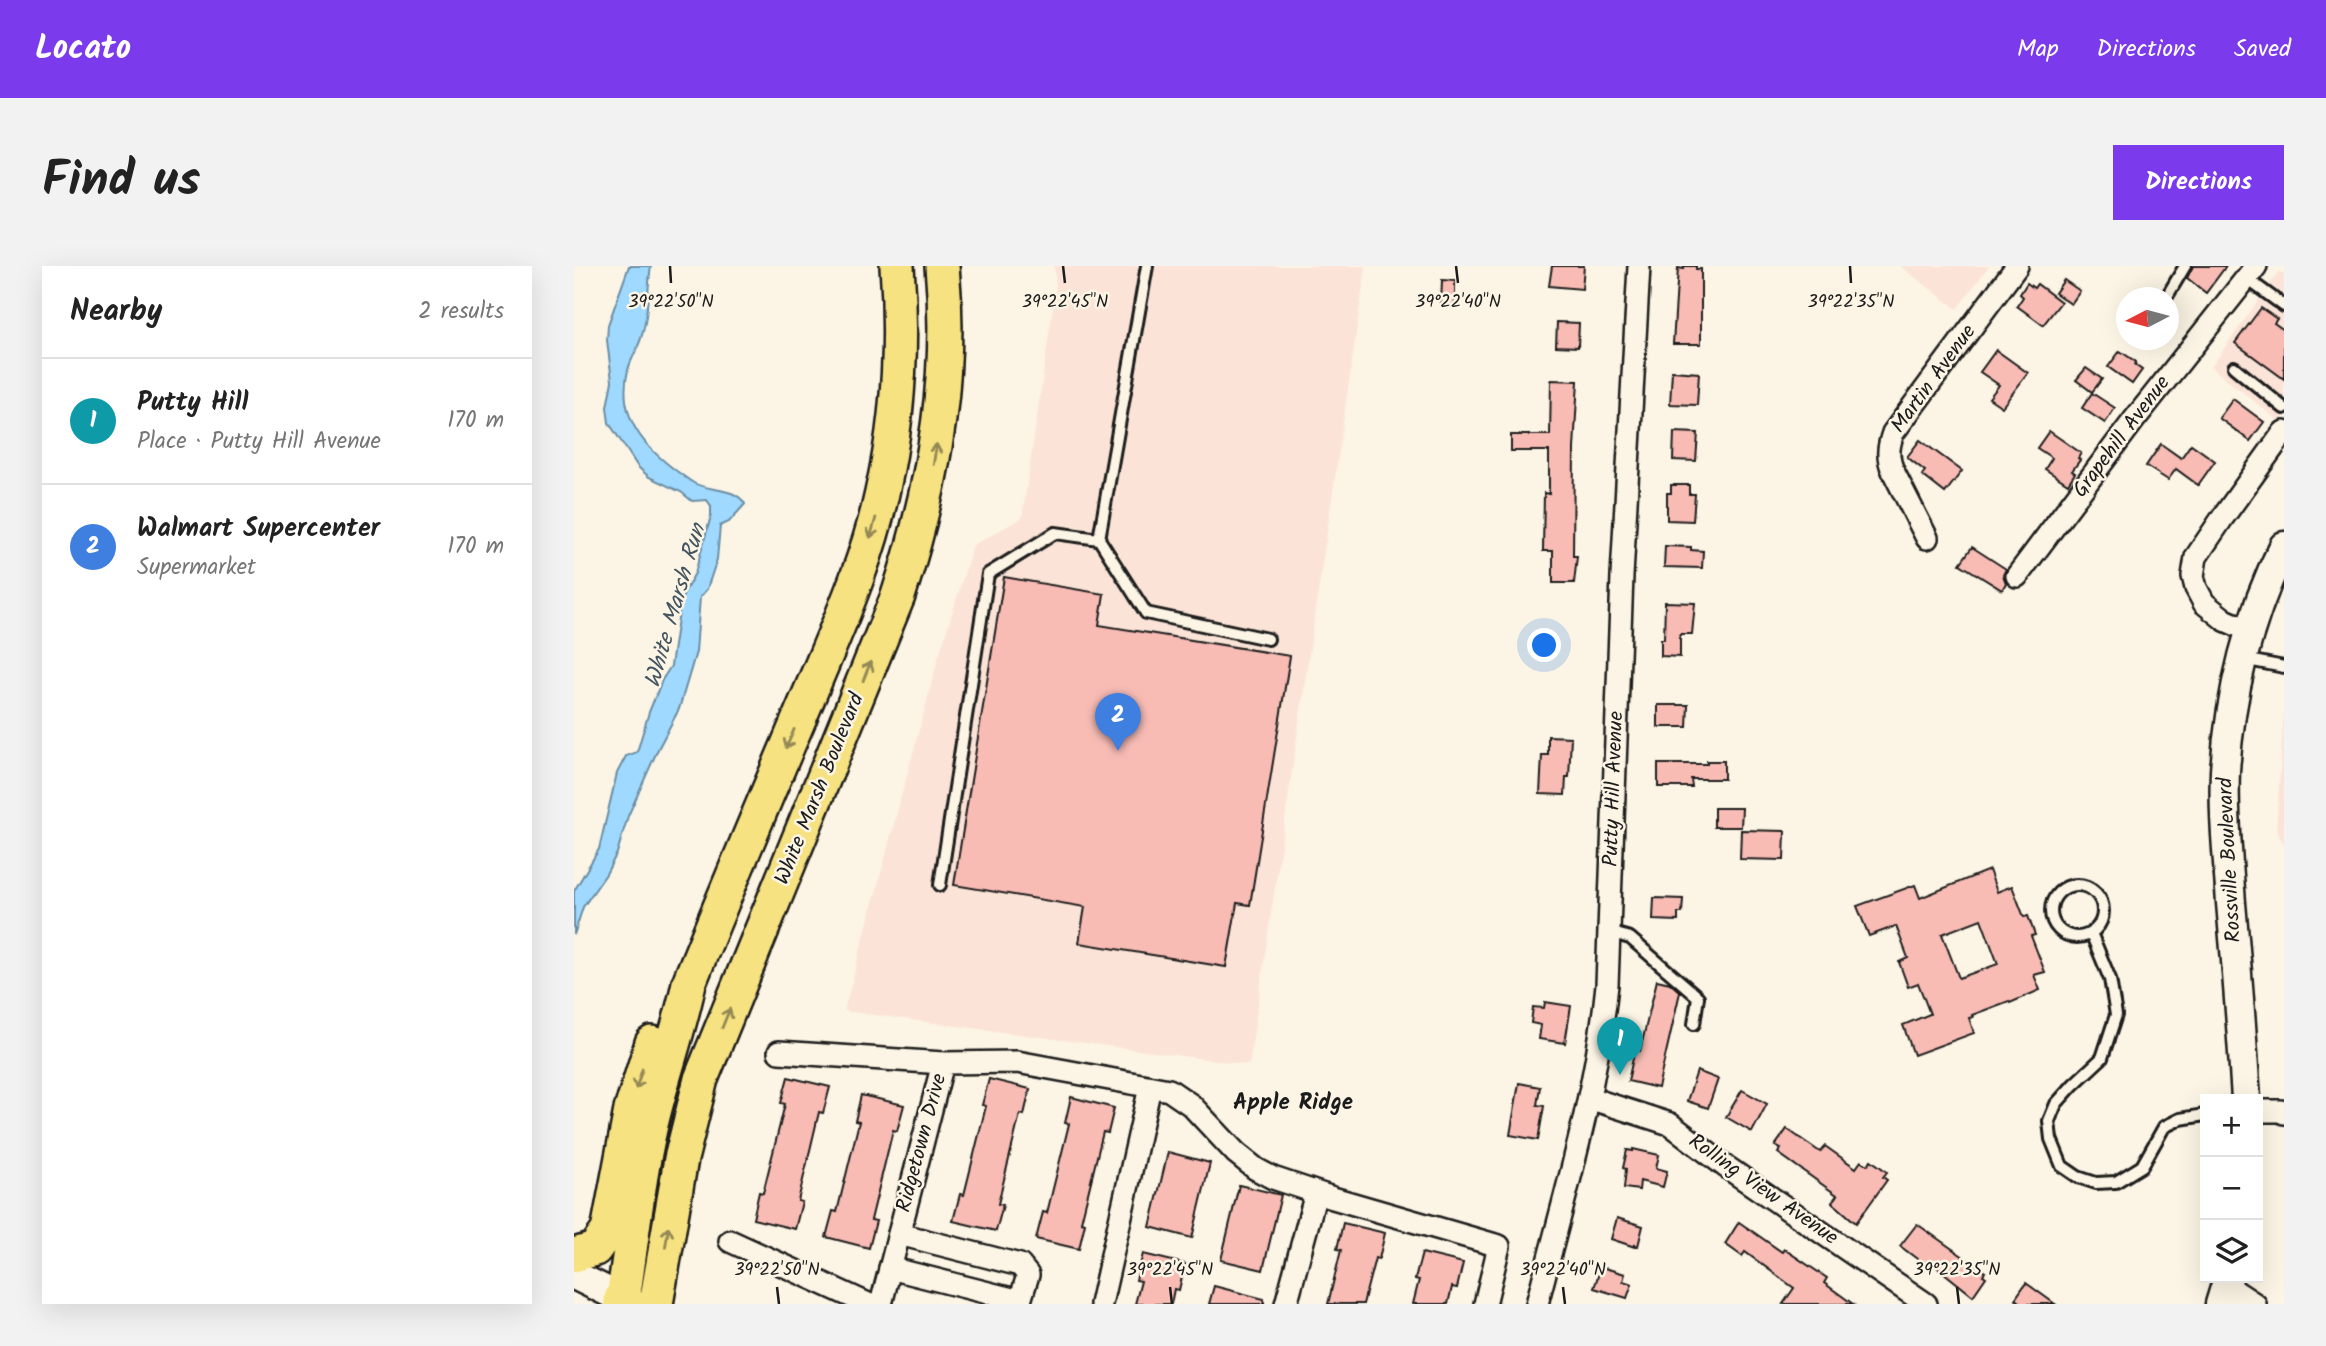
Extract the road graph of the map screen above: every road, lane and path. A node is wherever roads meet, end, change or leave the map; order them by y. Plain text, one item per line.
1 (890, 266) edge
2 (897, 266) edge
3 (942, 266) edge
4 (1147, 266) edge
5 (1639, 266) edge
6 (2017, 266) edge
7 (2185, 266) edge
8 (2251, 272) edge
9 (2173, 287) edge
10 (2284, 306) edge
11 (2234, 367) dead end
12 (900, 375) junction
13 (2284, 408) edge
14 (2284, 432) edge
15 (1927, 538) dead end
16 (1099, 539) junction
17 (2284, 546) edge
18 (2017, 576) dead end
19 (2250, 631) junction
20 (1268, 639) dead end
21 (2243, 659) junction
22 (2284, 667) edge
23 (940, 885) dead end
24 (1609, 932) junction
25 (2091, 933) junction
26 (701, 952) junction
27 (1694, 1024) dead end
28 (779, 1052) dead end
29 (943, 1063) junction
30 (1150, 1087) junction
31 (2246, 1094) edge
32 (1590, 1098) junction
33 (2263, 1111) edge
34 (2284, 1113) edge
35 (2200, 1116) edge
36 (1316, 1193) junction
37 (899, 1234) junction
38 (730, 1241) dead end
39 (574, 1255) edge
40 (890, 1268) junction
41 (574, 1275) edge
42 (2225, 1289) edge
43 (634, 1303) edge
44 (868, 1304) edge
45 (881, 1304) edge
46 (1101, 1304) edge
47 (1286, 1304) edge
48 (1485, 1304) edge
49 (1537, 1304) edge
50 (1926, 1304) edge
51 (2255, 1304) edge

1 - 12 highway
2 - 12 highway
43 -> 3 highway, White Marsh Boulevard
4 - 16 lane
5 - 24 street, Putty Hill Avenue
6 - 15 street, Martin Avenue
7 - 9 lane
8 - 10 lane
8 - 18 street, Grapehill Avenue
11 - 13 lane
12 -> 26 highway
14 - 19 street
16 - 20 lane
16 - 23 lane
17 - 19 main road, Rossville Boulevard
19 - 21 main road, Rossville Boulevard
21 - 22 lane
21 - 31 main road, Rossville Boulevard
24 - 27 lane
24 - 32 street, Putty Hill Avenue
25 - 25 lane
25 - 35 lane
26 -> 39 highway
26 - 43 highway
28 - 29 street
29 - 30 street, Ridgetown Drive
29 - 37 street, Ridgetown Drive
30 - 36 street, Ridgetown Drive
30 - 46 street
32 - 49 street, Putty Hill Avenue
32 - 50 street, Rolling View Avenue
33 - 34 street
36 - 47 street
36 - 48 street, Ridgetown Drive
37 - 40 street, Ridgetown Drive
37 - 40 street
38 - 44 street
40 - 45 street, Ridgetown Drive
41 - 43 main road
42 - 51 street

